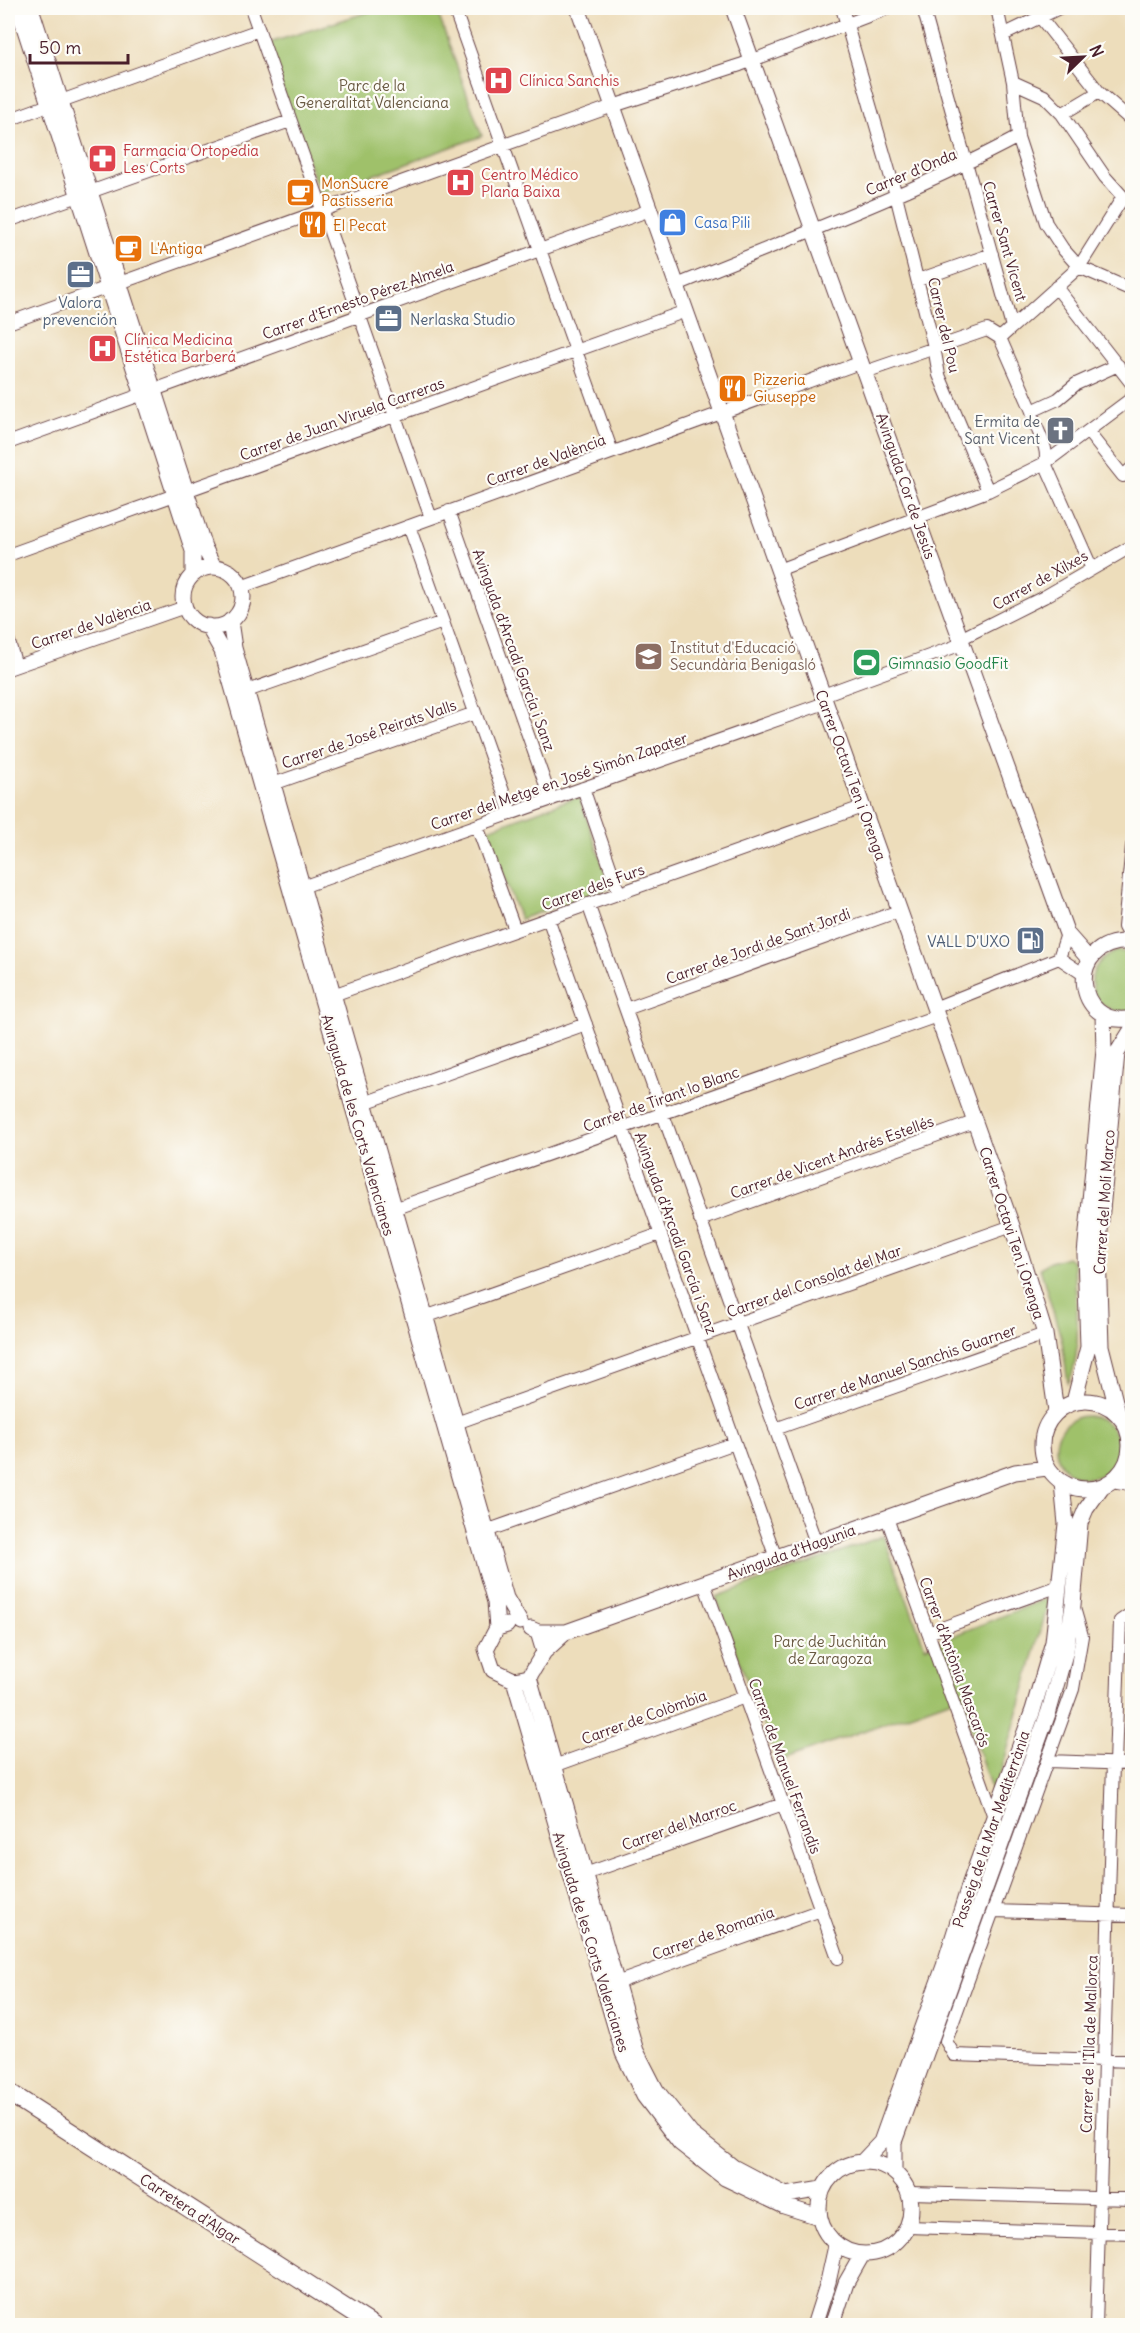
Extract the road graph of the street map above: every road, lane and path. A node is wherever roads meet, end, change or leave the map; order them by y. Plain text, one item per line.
1 (18, 8) edge
2 (31, 8) edge
3 (251, 8) edge
4 (454, 8) edge
5 (578, 8) edge
6 (733, 8) edge
7 (842, 8) edge
8 (889, 8) edge
9 (923, 8) edge
10 (997, 8) edge
11 (1059, 8) edge
12 (1040, 16) junction
13 (846, 22) junction
14 (259, 30) junction
15 (1004, 41) junction
16 (751, 59) junction
17 (1012, 82) junction
18 (1099, 92) junction
19 (55, 103) junction
20 (613, 106) junction
21 (1062, 114) junction
22 (8, 120) edge
23 (290, 121) junction
24 (1132, 121) edge
25 (1018, 137) junction
26 (503, 145) junction
27 (968, 164) junction
28 (84, 194) junction
29 (896, 195) junction
30 (1128, 200) edge
31 (321, 210) junction
32 (650, 210) junction
33 (8, 221) edge
34 (813, 229) junction
35 (540, 250) junction
36 (992, 254) junction
37 (1079, 267) junction
38 (918, 280) junction
39 (113, 285) junction
40 (677, 285) junction
41 (1056, 287) junction
42 (1132, 290) edge
43 (686, 311) junction
44 (358, 316) junction
45 (8, 323) edge
46 (1012, 327) junction
47 (1000, 338) junction
48 (934, 347) junction
49 (576, 351) junction
50 (1118, 365) junction
51 (864, 367) junction
52 (1132, 384) edge
53 (148, 392) junction
54 (1132, 399) edge
55 (1032, 411) junction
56 (722, 412) junction
57 (394, 416) junction
58 (1088, 432) junction
59 (8, 443) edge
60 (612, 452) junction
61 (1045, 463) junction
62 (1132, 468) edge
63 (988, 491) junction
64 (180, 493) junction
65 (449, 511) junction
66 (431, 518) junction
67 (917, 518) junction
68 (409, 526) junction
69 (1132, 546) edge
70 (8, 555) edge
71 (214, 567) junction
72 (1092, 569) junction
73 (778, 570) junction
74 (193, 574) junction
75 (241, 587) junction
76 (185, 607) junction
77 (230, 621) junction
78 (443, 622) junction
79 (208, 626) junction
80 (8, 639) edge
81 (961, 642) junction
82 (12, 667) edge
83 (247, 691) junction
84 (824, 699) junction
85 (475, 713) junction
86 (273, 784) junction
87 (583, 788) junction
88 (551, 800) junction
89 (862, 807) junction
90 (511, 814) junction
91 (477, 826) junction
92 (1132, 846) edge
93 (302, 887) junction
94 (619, 893) junction
95 (588, 904) junction
96 (900, 911) junction
97 (548, 918) junction
98 (1124, 927) junction
99 (515, 930) junction
100 (1066, 934) junction
101 (1132, 941) edge
102 (1112, 942) junction
103 (1059, 958) junction
104 (1089, 959) junction
105 (1083, 974) junction
106 (333, 995) junction
107 (626, 1009) junction
108 (935, 1012) junction
109 (1103, 1016) junction
110 (1132, 1018) edge
111 (586, 1024) junction
112 (1132, 1029) edge
113 (364, 1103) junction
114 (663, 1114) junction
115 (975, 1122) junction
116 (623, 1128) junction
117 (394, 1209) junction
118 (700, 1220) junction
119 (1012, 1226) junction
120 (660, 1234) junction
121 (425, 1317) junction
122 (738, 1324) junction
123 (1045, 1334) junction
124 (697, 1338) junction
125 (1074, 1402) junction
126 (1056, 1411) junction
127 (1118, 1413) junction
128 (456, 1423) junction
129 (775, 1429) junction
130 (735, 1443) junction
131 (1132, 1449) edge
132 (1042, 1450) junction
133 (1047, 1468) junction
134 (1015, 1472) junction
135 (1115, 1480) junction
136 (1062, 1483) junction
137 (1132, 1483) edge
138 (1101, 1488) junction
139 (887, 1518) junction
140 (486, 1531) junction
141 (816, 1543) junction
142 (776, 1558) junction
143 (704, 1583) junction
144 (1059, 1586) junction
145 (1073, 1605) junction
146 (1132, 1613) edge
147 (520, 1622) junction
148 (497, 1628) junction
149 (538, 1632) junction
150 (566, 1632) junction
151 (928, 1633) junction
152 (544, 1652) junction
153 (521, 1678) junction
154 (745, 1697) junction
155 (1048, 1761) junction
156 (1114, 1763) junction
157 (1132, 1764) edge
158 (554, 1766) junction
159 (783, 1804) junction
160 (994, 1816) junction
161 (585, 1874) junction
162 (820, 1910) junction
163 (994, 1911) junction
164 (1108, 1914) junction
165 (1132, 1915) edge
166 (838, 1958) dead end
167 (616, 1983) junction
168 (1104, 2060) junction
169 (1132, 2061) edge
170 (8, 2092) edge
171 (863, 2161) junction
172 (894, 2171) junction
173 (822, 2189) junction
174 (910, 2193) junction
175 (1100, 2198) junction
176 (1132, 2199) edge
177 (819, 2217) junction
178 (908, 2227) junction
179 (1099, 2233) junction
180 (1132, 2234) edge
181 (836, 2246) junction
182 (862, 2255) junction
183 (373, 2325) edge
184 (814, 2325) edge
185 (832, 2325) edge
186 (1096, 2325) edge

1 - 19 street
2 - 19 street
3 - 14 street
4 - 26 street
5 - 20 street, Carrer Octavi Ten i Orenga
6 - 16 street, Avinguda Cor de Jesús
7 - 13 street, Carrer del Pou
8 - 13 street
9 - 27 street, Carrer Sant Vicent
10 - 15 street
11 - 12 street
12 - 15 street
12 - 18 street
13 - 16 street
13 - 29 street, Carrer del Pou
14 - 19 street
14 - 23 street
15 - 17 street
16 - 20 street
16 - 34 street, Avinguda Cor de Jesús
17 - 21 street
17 - 25 street
18 - 21 street
18 - 24 street
19 - 22 street
19 - 28 street
20 - 26 street
20 - 32 street, Carrer Octavi Ten i Orenga
21 - 30 street
23 - 28 street
23 - 31 street
25 - 27 street, Carrer d'Onda
25 - 37 street
26 - 31 street
26 - 35 street
27 - 29 street, Carrer d'Onda
27 - 36 street, Carrer Sant Vicent
28 - 33 street
28 - 39 street
29 - 34 street, Carrer d'Onda
29 - 38 street, Carrer del Pou
30 - 37 street
31 - 39 street
31 - 44 street
32 - 35 street, Carrer d'Ernesto Pérez Almela
32 - 40 street, Carrer Octavi Ten i Orenga
34 - 40 street, Carrer d'Onda
34 - 51 street, Avinguda Cor de Jesús
35 - 44 street, Carrer d'Ernesto Pérez Almela
35 - 49 street
36 - 38 street
36 - 46 street, Carrer Sant Vicent
37 - 41 street
37 - 42 street
38 - 48 street, Carrer del Pou
39 - 45 street
39 - 53 street
40 - 43 street, Carrer Octavi Ten i Orenga
41 - 46 street
41 - 50 street
43 - 49 street, Carrer de Juan Viruela Carreras
43 - 56 street, Carrer Octavi Ten i Orenga
44 - 53 street, Carrer d'Ernesto Pérez Almela
44 - 57 street
46 - 47 street
47 - 48 street, Carrer de València
47 - 55 street
48 - 51 street, Carrer de València
48 - 63 street, Carrer del Pou
49 - 57 street, Carrer de Juan Viruela Carreras
49 - 60 street
50 - 52 street
50 - 55 street
51 - 56 street, Carrer de València
51 - 67 street, Avinguda Cor de Jesús
53 - 59 street, Carrer d'Ernesto Pérez Almela
53 - 64 street
54 - 58 street
55 - 61 street
56 - 60 street, Carrer de València
56 - 73 street, Carrer Octavi Ten i Orenga
57 - 64 street, Carrer de Juan Viruela Carreras
57 - 66 street
58 - 61 street
58 - 62 street
60 - 65 street, Carrer de València
61 - 63 street
61 - 72 street
63 - 67 street
64 - 70 street, Carrer de Juan Viruela Carreras
64 - 71 street
64 - 74 street
65 - 66 street, Carrer de València
65 - 88 street, Avinguda d'Arcadi García i Sanz
66 - 68 street, Carrer de València
67 - 73 street
67 - 81 street, Avinguda Cor de Jesús
68 - 75 street, Carrer de València
68 - 78 street
69 - 72 street, Carrer de Xilxes
71 - 74 street
71 - 75 street
72 - 81 street, Carrer de Xilxes
73 - 84 street, Carrer Octavi Ten i Orenga
74 - 76 street
75 - 77 street
76 - 79 street
76 - 82 street, Carrer de València
77 - 79 street
77 - 83 street, Avinguda de les Corts Valencianes
78 - 83 street
78 - 85 street
79 - 148 street, Avinguda de les Corts Valencianes
80 - 82 street
81 - 84 street, Carrer de Xilxes
81 - 100 street, Avinguda Cor de Jesús
83 - 86 street, Avinguda de les Corts Valencianes
84 - 87 street, Carrer del Metge en José Simón Zapater
84 - 89 street, Carrer Octavi Ten i Orenga
85 - 86 street, Carrer de José Peirats Valls
85 - 90 street
86 - 93 street, Avinguda de les Corts Valencianes
87 - 88 street, Carrer del Metge en José Simón Zapater
87 - 94 street
88 - 90 street, Carrer del Metge en José Simón Zapater
89 - 94 street, Carrer dels Furs
89 - 96 street, Carrer Octavi Ten i Orenga
90 - 91 street, Carrer del Metge en José Simón Zapater
91 - 93 street, Carrer del Metge en José Simón Zapater
91 - 99 street
92 - 98 street
93 - 106 street, Avinguda de les Corts Valencianes
94 - 95 street, Carrer dels Furs
95 - 97 street, Carrer dels Furs
95 - 107 street, Avinguda d'Arcadi García i Sanz
96 - 107 street, Carrer de Jordi de Sant Jordi
96 - 108 street, Carrer Octavi Ten i Orenga
97 - 99 street, Carrer dels Furs
97 - 111 street, Avinguda d'Arcadi García i Sanz
98 - 101 street
98 - 102 street
99 - 106 street, Carrer dels Furs
100 - 103 street
100 - 104 street, Avinguda Cor de Jesús
101 - 102 street
102 - 104 street
103 - 105 street
103 - 108 street, Carrer de Tirant lo Blanc
104 - 105 street
105 - 109 street
106 - 113 street, Avinguda de les Corts Valencianes
107 - 114 street, Avinguda d'Arcadi García i Sanz
108 - 114 street, Carrer de Tirant lo Blanc
108 - 115 street, Carrer Octavi Ten i Orenga
109 - 110 street
109 - 125 street, Carrer del Molí Marco
111 - 113 street
111 - 116 street, Avinguda d'Arcadi García i Sanz
112 - 127 street, Carrer del Molí Marco
113 - 117 street, Avinguda de les Corts Valencianes
114 - 116 street, Carrer de Tirant lo Blanc
114 - 118 street, Avinguda d'Arcadi García i Sanz
115 - 118 street, Carrer de Vicent Andrés Estellés
115 - 119 street, Carrer Octavi Ten i Orenga
116 - 117 street, Carrer de Tirant lo Blanc
116 - 120 street, Avinguda d'Arcadi García i Sanz
117 - 121 street, Avinguda de les Corts Valencianes
118 - 122 street, Avinguda d'Arcadi García i Sanz
119 - 122 street, Carrer del Consolat del Mar
119 - 123 street, Carrer Octavi Ten i Orenga
120 - 121 street
120 - 124 street, Avinguda d'Arcadi García i Sanz
121 - 128 street, Avinguda de les Corts Valencianes
122 - 124 street, Carrer del Consolat del Mar
122 - 129 street, Avinguda d'Arcadi García i Sanz
123 - 126 street, Carrer Octavi Ten i Orenga
123 - 129 street, Carrer de Manuel Sanchis Guarner
124 - 128 street, Carrer del Consolat del Mar
124 - 130 street, Avinguda d'Arcadi García i Sanz
125 - 126 street
125 - 127 street
126 - 132 street
127 - 131 street
128 - 140 street, Avinguda de les Corts Valencianes
129 - 141 street, Avinguda d'Arcadi García i Sanz
130 - 140 street
130 - 142 street, Avinguda d'Arcadi García i Sanz
131 - 135 street
132 - 133 street
132 - 134 street, Avinguda d'Hagunia
133 - 134 street, Avinguda d'Hagunia
133 - 136 street
134 - 139 street, Avinguda d'Hagunia
135 - 137 street
135 - 138 street
136 - 138 street
136 - 144 street, Passeig de la Mar Mediterrània
138 - 145 street, Passeig de la Mar Mediterrània
139 - 141 street, Avinguda d'Hagunia
139 - 151 street, Carrer d'Antònia Mascarós
140 - 147 street, Avinguda de les Corts Valencianes
141 - 142 street, Avinguda d'Hagunia
142 - 143 street, Avinguda d'Hagunia
143 - 150 street, Avinguda d'Hagunia
143 - 154 street, Carrer de Manuel Ferrandis
144 - 151 street
144 - 160 street, Passeig de la Mar Mediterrània
145 - 155 street, Passeig de la Mar Mediterrània
145 - 172 street, Passeig de la Mar Mediterrània
146 - 156 street, Carrer de l'Illa de Mallorca
147 - 148 street
147 - 149 street
148 - 153 street
149 - 150 street, Avinguda d'Hagunia
149 - 152 street
150 - 152 street, Avinguda d'Hagunia
151 - 160 street, Carrer d'Antònia Mascarós
152 - 153 street
153 - 158 street, Avinguda de les Corts Valencianes
153 - 177 street, Avinguda de les Corts Valencianes
154 - 158 street, Carrer de Colòmbia
154 - 159 street, Carrer de Manuel Ferrandis
155 - 156 street
155 - 163 street, Passeig de la Mar Mediterrània
156 - 157 street
156 - 164 street, Carrer de l'Illa de Mallorca
158 - 161 street, Avinguda de les Corts Valencianes
159 - 161 street, Carrer del Marroc
159 - 162 street, Carrer de Manuel Ferrandis
160 - 171 street, Passeig de la Mar Mediterrània
161 - 167 street, Avinguda de les Corts Valencianes
162 - 166 street, Carrer de Manuel Ferrandis
162 - 167 street, Carrer de Romania
163 - 164 street
163 - 168 street, Passeig de la Mar Mediterrània
164 - 165 street
164 - 168 street, Carrer de l'Illa de Mallorca
167 - 173 street, Avinguda de les Corts Valencianes
168 - 169 street
168 - 175 street, Carrer de l'Illa de Mallorca
170 - 183 main road, Carretera d'Algar
171 - 172 street
171 - 173 street
172 - 174 street
173 - 177 street
174 - 175 street
174 - 178 street
175 - 176 street
175 - 179 street, Carrer de l'Illa de Mallorca
177 - 181 street
178 - 179 street
178 - 182 street
179 - 180 street
179 - 186 street, Carrer de l'Illa de Mallorca
181 - 182 street
181 - 184 street
182 - 185 street

